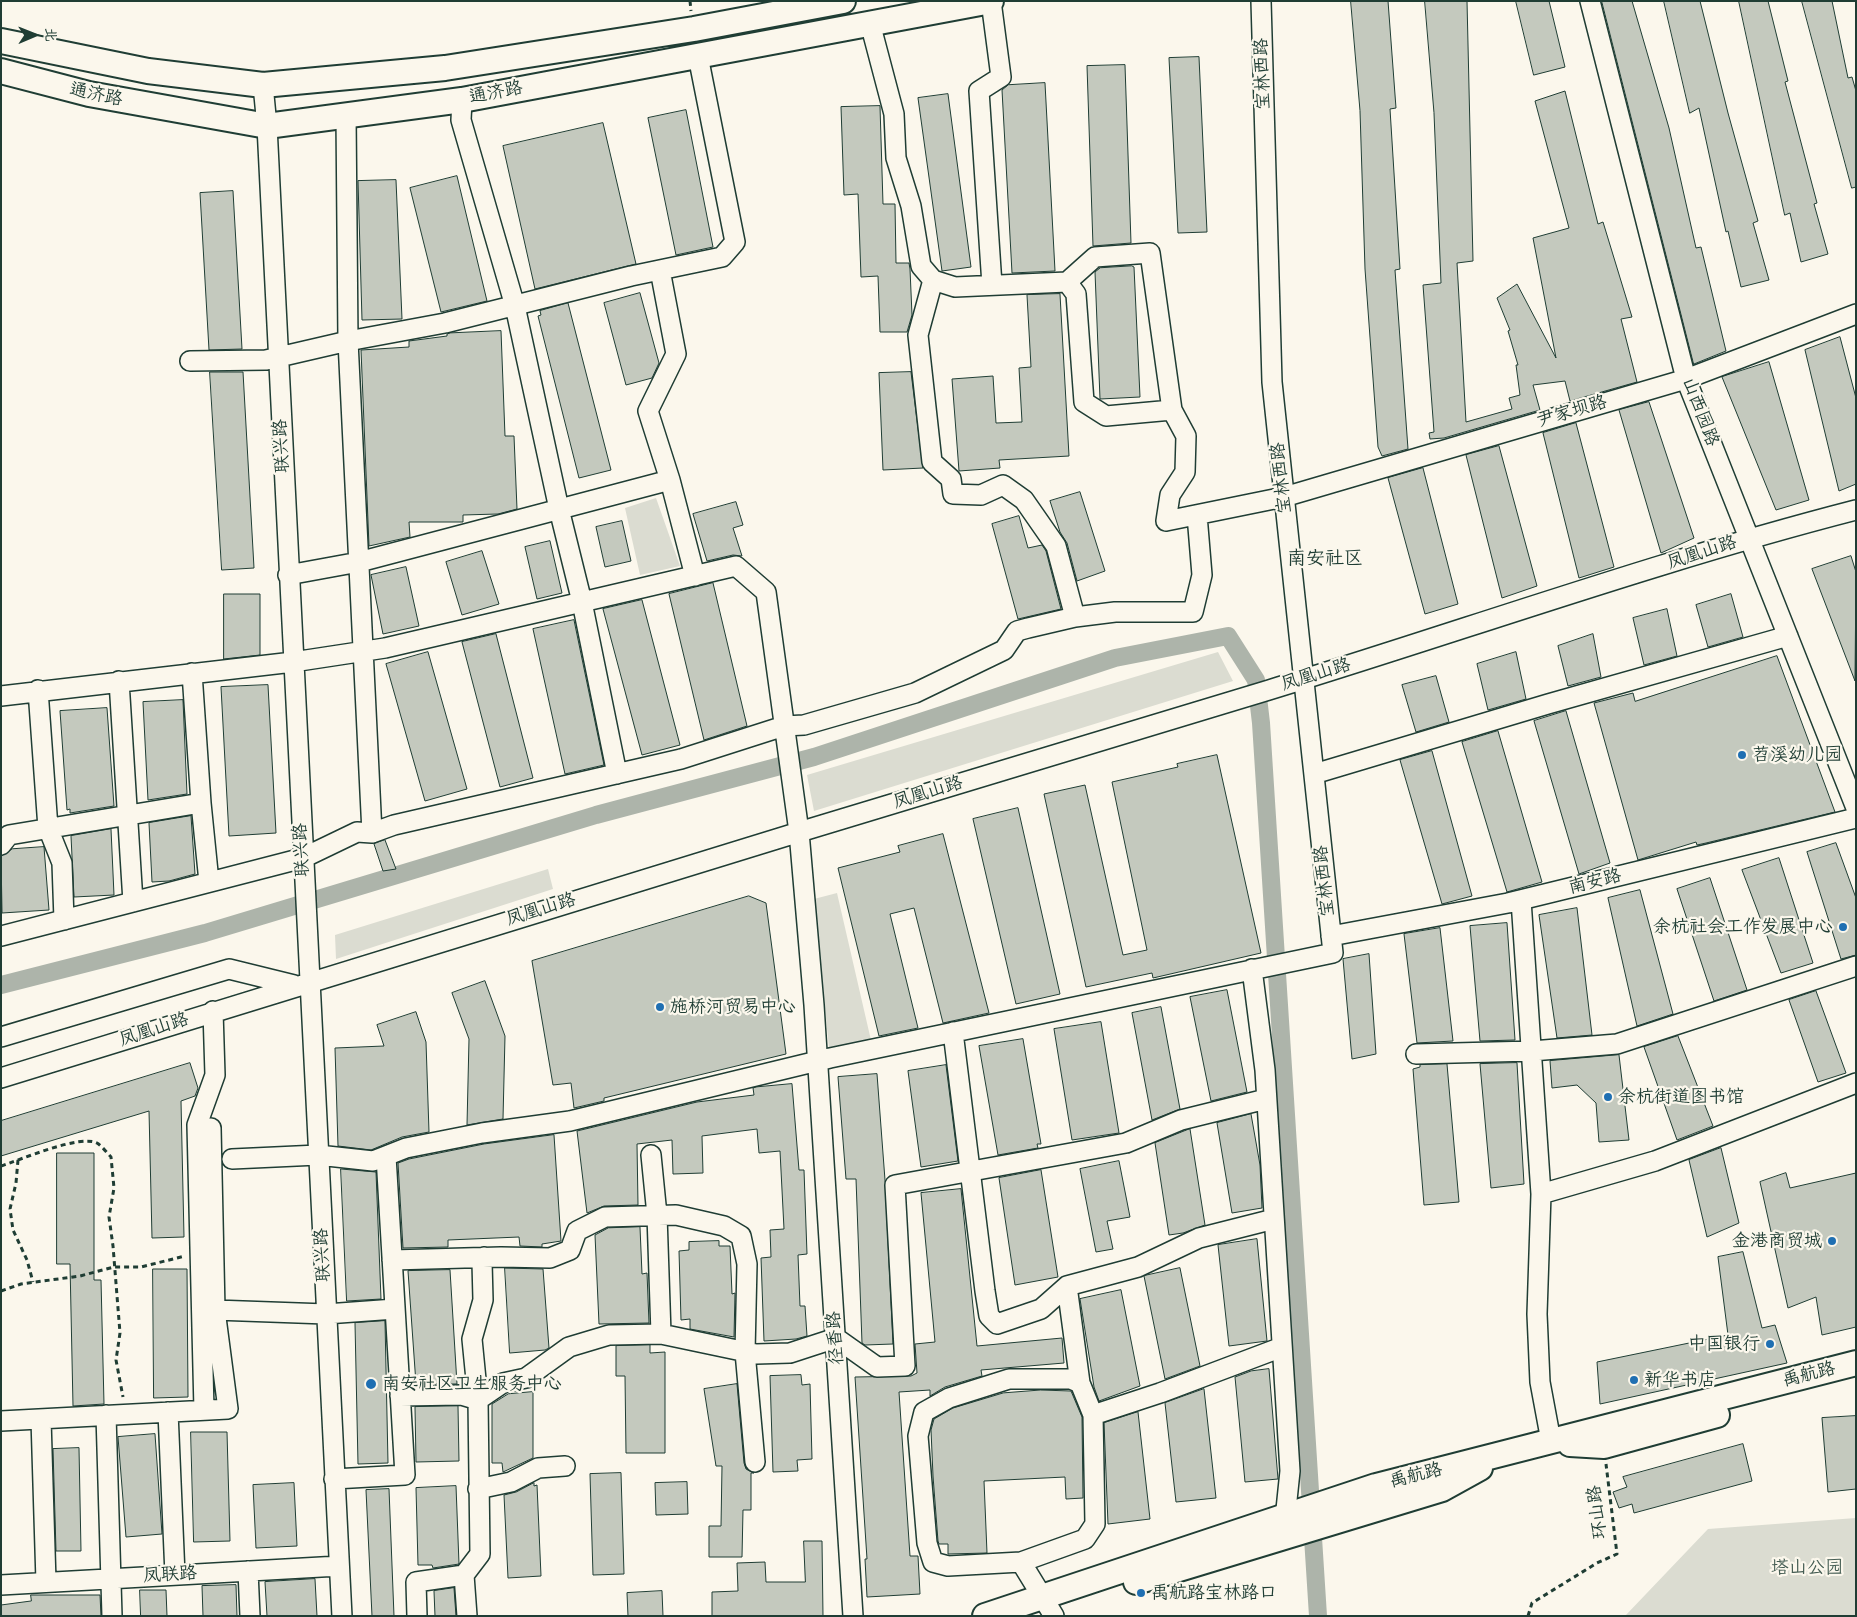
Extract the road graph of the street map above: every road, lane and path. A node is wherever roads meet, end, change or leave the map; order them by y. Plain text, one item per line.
1 (843, 1) edge
2 (991, 1) edge
3 (1261, 1) edge
4 (1590, 1) edge
5 (870, 23) junction
6 (1, 41) edge
7 (698, 56) junction
8 (1, 71) edge
9 (263, 85) junction
10 (462, 100) junction
11 (346, 115) junction
12 (267, 126) junction
13 (660, 270) junction
14 (933, 280) junction
15 (1067, 282) junction
16 (992, 285) junction
17 (515, 306) junction
18 (1856, 314) edge
19 (348, 340) junction
20 (277, 356) junction
21 (190, 361) dead end
22 (1686, 379) junction
23 (1172, 410) junction
24 (670, 480) junction
25 (1284, 497) junction
26 (559, 509) junction
27 (1856, 510) edge
28 (1197, 515) junction
29 (1750, 537) junction
30 (359, 562) junction
31 (288, 575) junction
32 (695, 576) junction
33 (582, 602) junction
34 (1075, 617) junction
35 (1788, 636) junction
36 (364, 651) junction
37 (293, 662) junction
38 (192, 673) junction
39 (1304, 679) junction
40 (119, 681) junction
41 (38, 690) junction
42 (1, 696) edge
43 (785, 734) junction
44 (617, 774) junction
45 (1314, 774) junction
46 (201, 803) junction
47 (1856, 808) edge
48 (127, 815) junction
49 (1856, 818) edge
50 (48, 828) junction
51 (799, 832) junction
52 (372, 833) junction
53 (1, 845) edge
54 (303, 861) junction
55 (208, 882) junction
56 (1521, 900) junction
57 (133, 902) junction
58 (64, 920) junction
59 (1, 936) edge
60 (1332, 944) junction
61 (1856, 966) edge
62 (1257, 968) junction
63 (301, 983) junction
64 (213, 1011) junction
65 (953, 1032) junction
66 (1, 1037) edge
67 (1532, 1051) junction
68 (1416, 1054) dead end
69 (818, 1061) junction
70 (1, 1078) edge
71 (1856, 1084) edge
72 (1266, 1100) junction
73 (210, 1128) dead end
74 (318, 1155) junction
75 (652, 1155) dead end
76 (386, 1156) junction
77 (232, 1159) dead end
78 (18, 1160) junction
79 (1, 1166) edge
80 (969, 1171) junction
81 (1541, 1194) junction
82 (657, 1215) junction
83 (1274, 1219) junction
84 (200, 1253) junction
85 (484, 1257) junction
86 (392, 1260) junction
87 (114, 1267) junction
88 (33, 1282) junction
89 (1067, 1286) junction
90 (1, 1291) edge
91 (395, 1309) junction
92 (215, 1310) junction
93 (326, 1314) junction
94 (661, 1334) junction
95 (836, 1338) junction
96 (1282, 1347) junction
97 (745, 1352) junction
98 (1856, 1363) edge
99 (1856, 1379) edge
100 (1080, 1383) junction
101 (400, 1396) junction
102 (478, 1400) junction
103 (204, 1410) junction
104 (168, 1412) junction
105 (115, 1415) junction
106 (1093, 1415) junction
107 (41, 1418) junction
108 (1, 1421) edge
109 (1551, 1441) junction
110 (1604, 1446) junction
111 (755, 1462) dead end
112 (565, 1466) dead end
113 (334, 1479) junction
114 (478, 1489) junction
115 (1348, 1506) junction
116 (1288, 1526) junction
117 (1021, 1562) junction
118 (339, 1566) junction
119 (248, 1571) junction
120 (175, 1575) junction
121 (464, 1575) junction
122 (110, 1579) junction
123 (46, 1582) junction
124 (1, 1585) edge
125 (1049, 1606) edge
126 (112, 1616) edge
127 (250, 1616) edge
128 (342, 1616) edge
129 (417, 1616) edge
130 (467, 1616) edge
131 (853, 1616) edge
132 (985, 1616) edge
133 (1024, 1616) edge
134 (1528, 1616) edge

1 - 9 main road, 通济路
2 - 5 main road, 通济路
2 - 16 street
3 - 25 street, 宝林西路
4 - 22 street, 山西园路
5 - 7 main road, 通济路
5 - 14 street
6 - 9 main road, 通济路
7 - 10 main road, 通济路
7 - 13 street
8 - 12 main road, 通济路
9 - 12 street, 联兴路
10 - 11 main road, 通济路
10 - 17 street
11 - 12 main road, 通济路
11 - 19 street
12 - 20 street, 联兴路
13 - 17 street
13 - 24 street
14 - 16 street
14 - 34 street
15 - 16 street
15 - 23 street
15 - 23 street
17 - 19 street
17 - 26 street
18 - 22 street, 尹家坝路
19 - 20 street
19 - 30 street
20 - 21 street
20 - 31 street, 联兴路
22 - 25 street, 尹家坝路
22 - 29 street, 山西园路
23 - 28 street, 尹家坝路
24 - 26 street
24 - 32 street
25 - 28 street, 尹家坝路
25 - 39 street, 宝林西路
26 - 30 street
26 - 33 street
27 - 29 street, 凤凰山路
28 - 34 street
29 - 35 street, 山西园路
29 - 39 street, 凤凰山路
30 - 31 street
30 - 36 street
31 - 37 street, 联兴路
32 - 33 street
32 - 43 street, 径香路
33 - 36 street
33 - 44 street
34 - 43 street
35 - 45 street
35 - 47 street, 山西园路
36 - 37 street
36 - 52 street
37 - 38 street
37 - 54 street, 联兴路
38 - 40 street
38 - 46 street
39 - 45 street, 宝林西路
39 - 51 street, 凤凰山路
40 - 41 street
40 - 48 street
41 - 42 street
41 - 50 street
43 - 44 street
43 - 51 street, 径香路
44 - 52 street
45 - 60 street, 宝林西路
46 - 48 street
46 - 55 street
48 - 50 street
48 - 57 street
49 - 56 street, 南安路
50 - 53 street
50 - 58 street
51 - 63 street, 凤凰山路
51 - 69 street, 径香路
52 - 54 street
54 - 55 street
54 - 63 street, 联兴路
55 - 57 street
56 - 60 street, 南安路
56 - 67 street
57 - 58 street
58 - 59 street
60 - 62 street, 南安路
61 - 67 street
62 - 65 street, 南安路
62 - 72 street
63 - 64 street, 凤凰山路
63 - 66 street
63 - 74 street, 联兴路
64 - 70 street, 凤凰山路
64 - 84 street
65 - 69 street, 南安路
65 - 80 street
67 - 68 street
67 - 81 street
69 - 76 street, 南安路
69 - 95 street, 径香路
71 - 81 street
72 - 80 street
72 - 83 street
73 - 92 street
74 - 76 street, 南安路
74 - 77 street, 南安路
74 - 93 street, 联兴路
75 - 82 street
76 - 86 street
78 - 79 path
78 - 87 path
78 - 88 path
80 - 89 street
80 - 95 street
81 - 109 street
82 - 85 street
82 - 94 street
82 - 97 street
83 - 89 street
83 - 96 street
84 - 87 path
84 - 103 street
85 - 86 street
85 - 102 street
86 - 91 street
87 - 88 path
87 - 105 path
88 - 90 path
89 - 100 street
91 - 93 street
91 - 101 street
92 - 93 street
92 - 103 street
93 - 113 street, 联兴路
94 - 97 street
94 - 102 street
95 - 97 street
95 - 131 street, 径香路
96 - 106 street
96 - 116 street
97 - 111 street
98 - 109 main road, 禹航路
99 - 110 main road, 禹航路
100 - 106 street
100 - 117 street
101 - 102 street
101 - 113 street
102 - 114 street
103 - 104 street
104 - 105 street
104 - 120 street
105 - 107 street
105 - 122 street
106 - 117 street
107 - 108 street
107 - 123 street
109 - 115 main road, 禹航路
110 - 115 main road, 禹航路
110 - 134 path, 环山路
112 - 114 street
113 - 118 street, 联兴路
114 - 121 street
115 - 116 main road, 禹航路
116 - 125 main road, 禹航路
117 - 125 street
118 - 119 street, 凤联路
118 - 128 street, 联兴路
119 - 120 street, 凤联路
119 - 127 street
120 - 122 street, 凤联路
121 - 129 street
121 - 130 street
122 - 123 street, 凤联路
122 - 126 street
123 - 124 street, 凤联路
125 - 132 main road, 禹航路
125 - 133 main road, 禹航路

